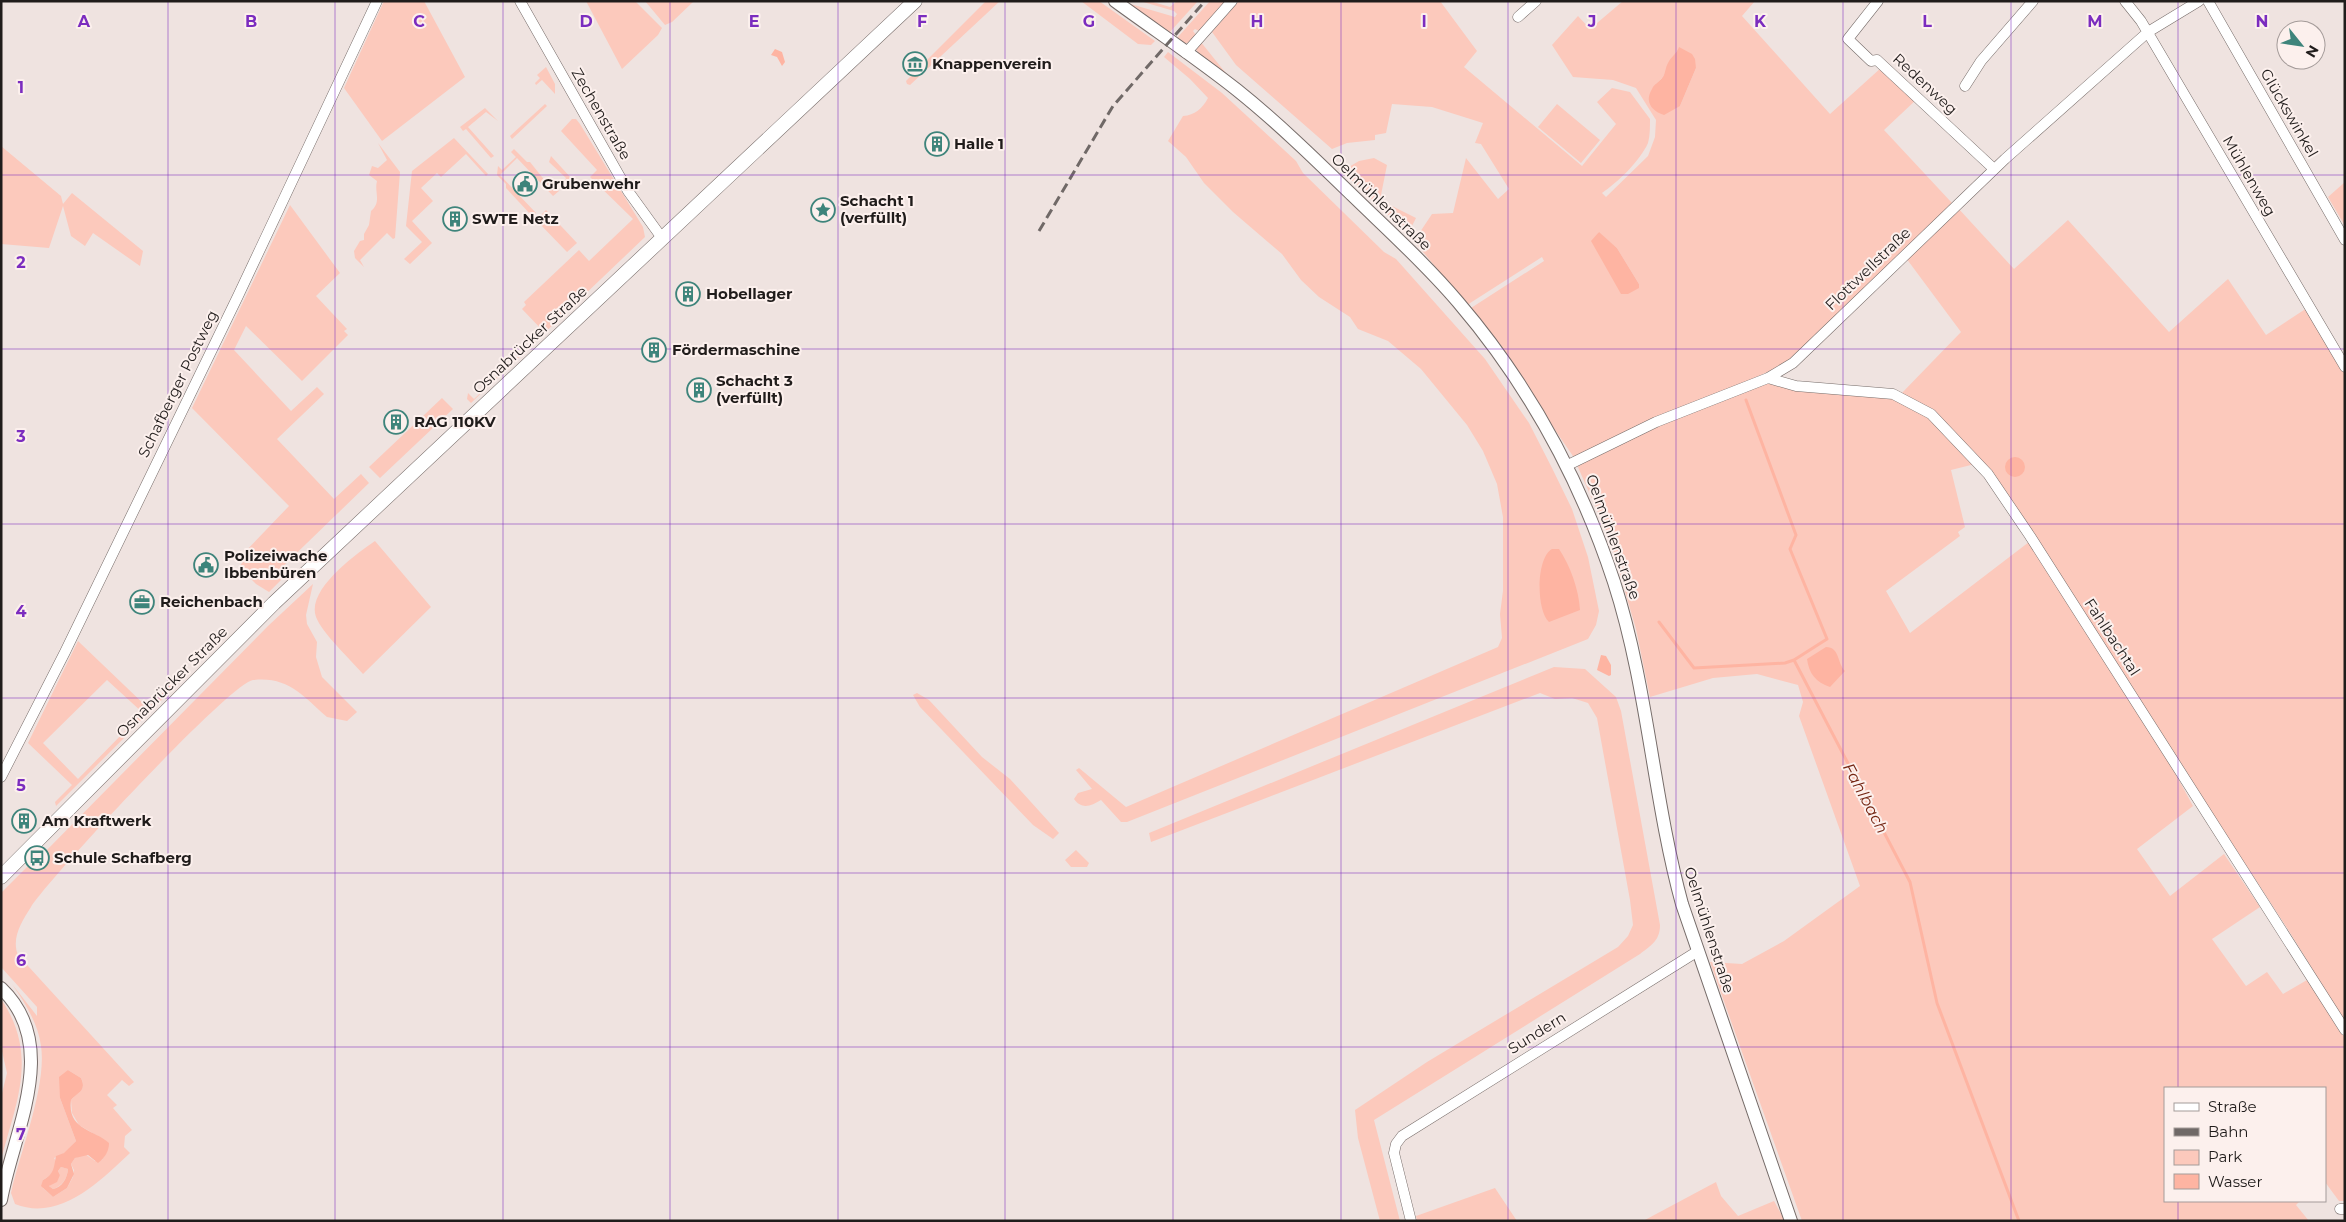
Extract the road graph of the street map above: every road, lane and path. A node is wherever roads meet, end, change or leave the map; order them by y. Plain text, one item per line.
1 (377, 1) edge
2 (520, 1) edge
3 (916, 1) edge
4 (1115, 1) edge
5 (1232, 1) edge
6 (1536, 1) edge
7 (1878, 1) edge
8 (2033, 1) edge
9 (2126, 1) edge
10 (2199, 1) edge
11 (2208, 1) edge
12 (1518, 17) dead end
13 (2148, 32) junction
14 (1186, 53) junction
15 (1965, 86) dead end
16 (1994, 169) junction
17 (662, 238) junction
18 (2345, 240) edge
19 (2345, 367) edge
20 (1768, 378) junction
21 (1568, 465) junction
22 (1, 777) edge
23 (1, 877) edge
24 (1698, 951) junction
25 (1, 988) edge
26 (2345, 1030) edge
27 (1, 1200) edge
28 (1411, 1221) edge
29 (1791, 1221) edge

1 - 22 street, Schafberger Postweg
2 - 17 street, Zechenstraße
3 - 17 main road, Osnabrücker Straße
4 - 14 street, Oelmühlenstraße
5 - 14 street
6 - 12 street
7 - 16 street, Redenweg
8 - 15 street
9 - 13 street, Mühlenweg
10 - 13 street, Flottwellstraße
11 - 18 street, Glückswinkel
13 - 16 street, Flottwellstraße
13 - 19 street, Mühlenweg
14 - 21 street, Oelmühlenstraße
16 - 20 street, Flottwellstraße
17 - 23 main road, Osnabrücker Straße
20 - 21 street, Flottwellstraße
20 - 26 street, Fahlbachtal
21 - 24 street, Oelmühlenstraße
24 - 28 street, Sundern
24 - 29 street, Oelmühlenstraße
25 - 27 street

